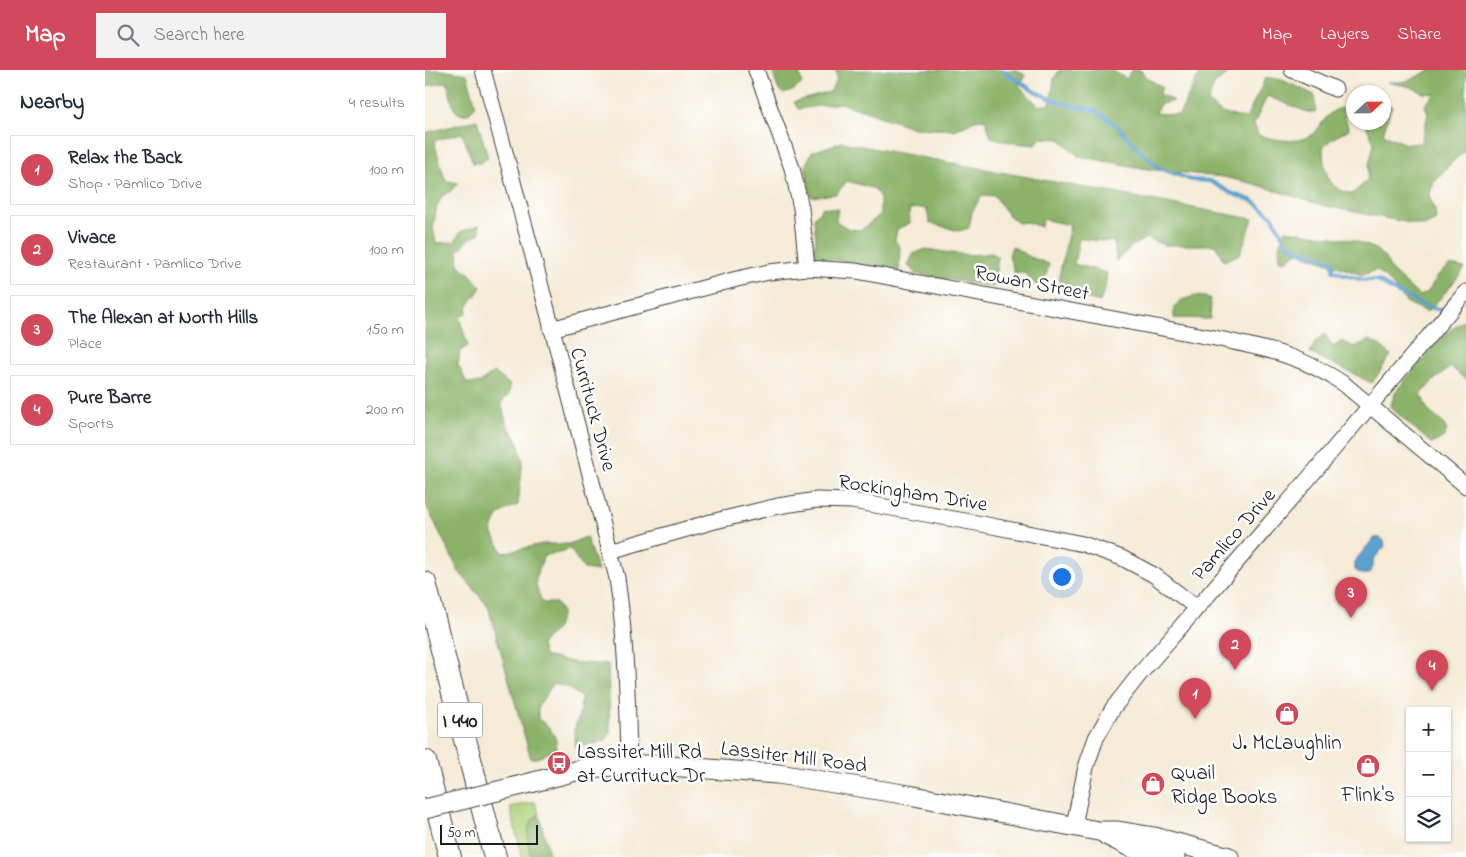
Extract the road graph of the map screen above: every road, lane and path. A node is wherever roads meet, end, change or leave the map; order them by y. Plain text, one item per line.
1 (483, 70) edge
2 (756, 70) edge
3 (1292, 70) edge
4 (1335, 88) dead end
5 (807, 268) junction
6 (1466, 292) edge
7 (551, 329) junction
8 (1370, 406) junction
9 (1466, 486) edge
10 (610, 551) junction
11 (425, 583) edge
12 (1197, 608) junction
13 (425, 761) edge
14 (629, 765) junction
15 (425, 809) edge
16 (1074, 825) junction
17 (1098, 831) junction
18 (450, 857) edge
19 (495, 857) edge
20 (1175, 857) edge
21 (1229, 857) edge

1 - 7 street, Currituck Drive
2 - 5 street
3 - 4 street
5 - 7 street, Rowan Street
5 - 8 street, Rowan Street
6 - 8 street, Pamlico Drive
7 - 10 street, Currituck Drive
8 - 9 street, Rowan Street
8 - 12 street, Pamlico Drive
10 - 12 street, Rockingham Drive
10 - 14 street, Currituck Drive
11 - 19 highway, I 440
12 - 16 street, Pamlico Drive
13 - 18 highway, I 440
14 - 15 main road, Lassiter Mill Road, bridge
14 - 16 main road, Lassiter Mill Road
16 - 17 main road, Lassiter Mill Road
17 - 20 main road, Lassiter Mill Road
17 - 21 main road, Lassiter Mill Road

